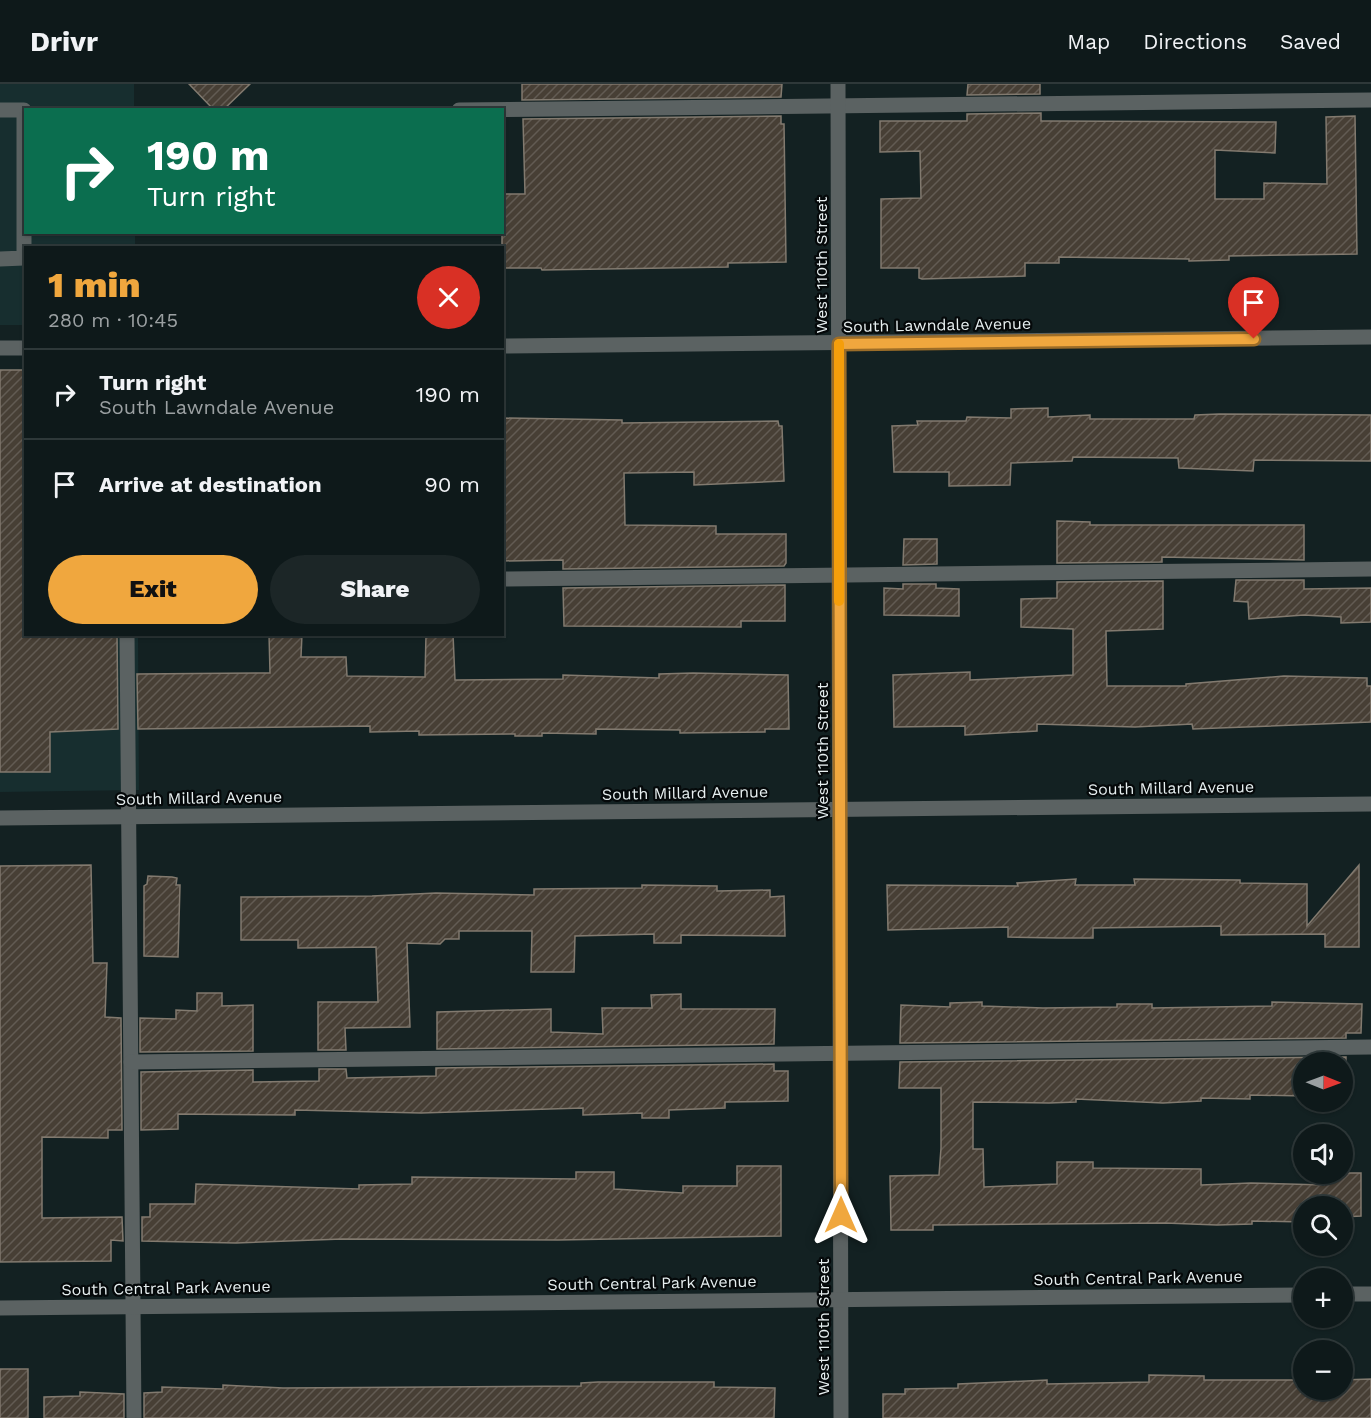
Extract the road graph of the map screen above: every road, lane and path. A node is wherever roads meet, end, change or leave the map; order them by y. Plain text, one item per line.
1 (838, 84) edge
2 (1371, 100) edge
3 (838, 106) junction
4 (0, 110) edge
5 (504, 110) edge
6 (0, 259) edge
7 (1371, 337) edge
8 (839, 344) junction
9 (504, 346) edge
10 (0, 348) edge
11 (24, 348) edge
12 (1371, 569) edge
13 (839, 575) junction
14 (504, 579) edge
15 (127, 636) edge
16 (1371, 804) edge
17 (840, 809) junction
18 (128, 816) junction
19 (0, 818) edge
20 (1371, 1047) edge
21 (840, 1053) junction
22 (131, 1062) junction
23 (1353, 1294) edge
24 (1371, 1294) edge
25 (1293, 1295) edge
26 (841, 1299) junction
27 (133, 1306) junction
28 (0, 1308) edge
29 (134, 1418) edge
30 (841, 1418) edge

1 - 3 street, West 110th Street
2 - 3 street
3 - 5 street
3 - 8 street, West 110th Street
4 - 6 street
7 - 8 street, South Lawndale Avenue
8 - 9 street, South Lawndale Avenue
8 - 13 street, West 110th Street
10 - 11 street
12 - 13 street
13 - 14 street
13 - 17 street, West 110th Street
15 - 18 street
16 - 17 street, South Millard Avenue
17 - 18 street, South Millard Avenue
17 - 21 street, West 110th Street
18 - 19 street, South Millard Avenue
18 - 22 street
20 - 21 street
21 - 22 street
21 - 26 street, West 110th Street
22 - 27 street
23 - 24 street
25 - 26 street, South Central Park Avenue
26 - 27 street, South Central Park Avenue
26 - 30 street, West 110th Street
27 - 28 street, South Central Park Avenue
27 - 29 street

